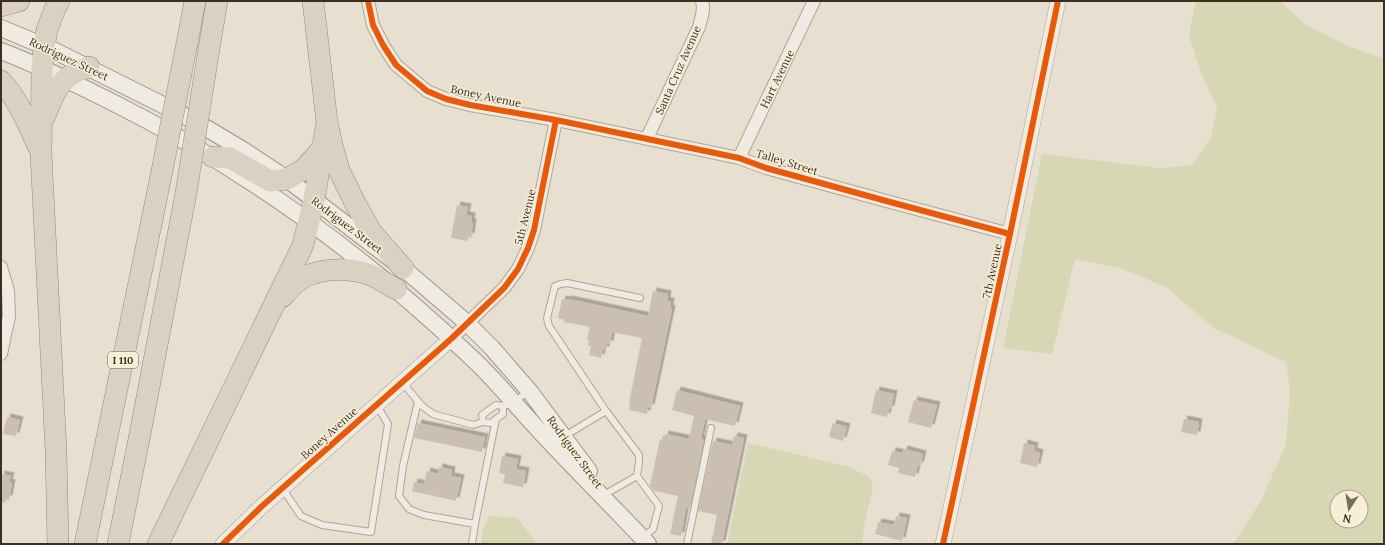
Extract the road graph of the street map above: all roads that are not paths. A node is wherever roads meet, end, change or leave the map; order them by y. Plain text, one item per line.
1 (19, 1) edge
2 (59, 1) edge
3 (195, 1) edge
4 (217, 1) edge
5 (313, 1) edge
6 (368, 1) edge
7 (702, 1) edge
8 (814, 1) edge
9 (1058, 1) edge
10 (1, 6) edge
11 (1, 28) edge
12 (44, 46) junction
13 (1, 52) edge
14 (89, 67) junction
15 (42, 69) junction
16 (65, 78) junction
17 (1, 81) edge
18 (556, 120) junction
19 (327, 122) junction
20 (42, 129) junction
21 (647, 138) junction
22 (323, 147) junction
23 (41, 154) junction
24 (213, 157) junction
25 (739, 158) junction
26 (287, 179) junction
27 (314, 200) junction
28 (309, 221) junction
29 (1010, 234) junction
30 (1, 267) edge
31 (403, 268) junction
32 (396, 289) junction
33 (640, 298) dead end
34 (271, 309) junction
35 (467, 323) junction
36 (451, 339) junction
37 (1, 354) edge
38 (402, 382) junction
39 (529, 390) junction
40 (418, 401) junction
41 (376, 404) junction
42 (508, 405) junction
43 (606, 410) junction
44 (496, 419) junction
45 (483, 422) junction
46 (711, 428) dead end
47 (558, 441) junction
48 (637, 476) junction
49 (282, 488) junction
50 (604, 495) junction
51 (475, 524) junction
52 (645, 541) edge
53 (58, 544) edge
54 (85, 544) edge
55 (118, 544) edge
56 (158, 544) edge
57 (223, 544) edge
58 (472, 544) edge
59 (687, 544) edge
60 (944, 544) edge

1 - 10 highway
2 - 12 highway
3 - 54 highway, I 110, bridge
4 - 55 highway, I 110, bridge
5 - 19 highway
6 - 18 street, Boney Avenue
7 - 21 street, Santa Cruz Avenue
8 - 25 street, Hart Avenue
9 - 29 street, 7th Avenue
11 - 12 main road, Rodriguez Street
12 - 14 main road, Rodriguez Street
12 - 15 highway
13 - 15 main road, Rodriguez Street
14 - 16 highway
14 - 26 main road, Rodriguez Street
15 - 16 main road, Rodriguez Street
15 - 20 highway
16 - 20 highway
16 - 24 main road, Rodriguez Street
17 - 23 highway
18 - 21 street, Talley Street
18 - 35 street, 5th Avenue
19 - 22 highway
19 - 31 highway
20 - 23 highway
21 - 25 street, Talley Street
22 - 26 highway
22 - 27 highway
23 - 53 highway
24 - 26 highway
24 - 28 main road, Rodriguez Street
25 - 29 street, Talley Street
26 - 27 main road, Rodriguez Street
27 - 28 highway
27 - 31 main road, Rodriguez Street
28 - 32 main road, Rodriguez Street
28 - 34 highway
29 - 60 street, 7th Avenue
30 - 37 street
31 - 35 main road, Rodriguez Street
32 - 34 highway
32 - 36 main road, Rodriguez Street
33 - 43 lane
34 - 56 highway
35 - 36 street, 5th Avenue
35 - 39 main road, Rodriguez Street
36 - 38 street, Boney Avenue
36 - 42 main road, Rodriguez Street
38 - 40 lane
38 - 41 street, Boney Avenue
39 - 42 lane
39 - 47 main road, Rodriguez Street
40 - 45 lane
40 - 51 lane
41 - 49 street, Boney Avenue
41 - 49 lane
42 - 44 lane
42 - 45 lane
42 - 47 main road, Rodriguez Street
43 - 47 lane
43 - 48 lane
44 - 45 lane
44 - 51 lane
46 - 59 lane
47 - 50 main road, Rodriguez Street
48 - 50 lane
48 - 52 lane
49 - 57 street, Boney Avenue
50 - 52 main road, Rodriguez Street
51 - 58 lane

